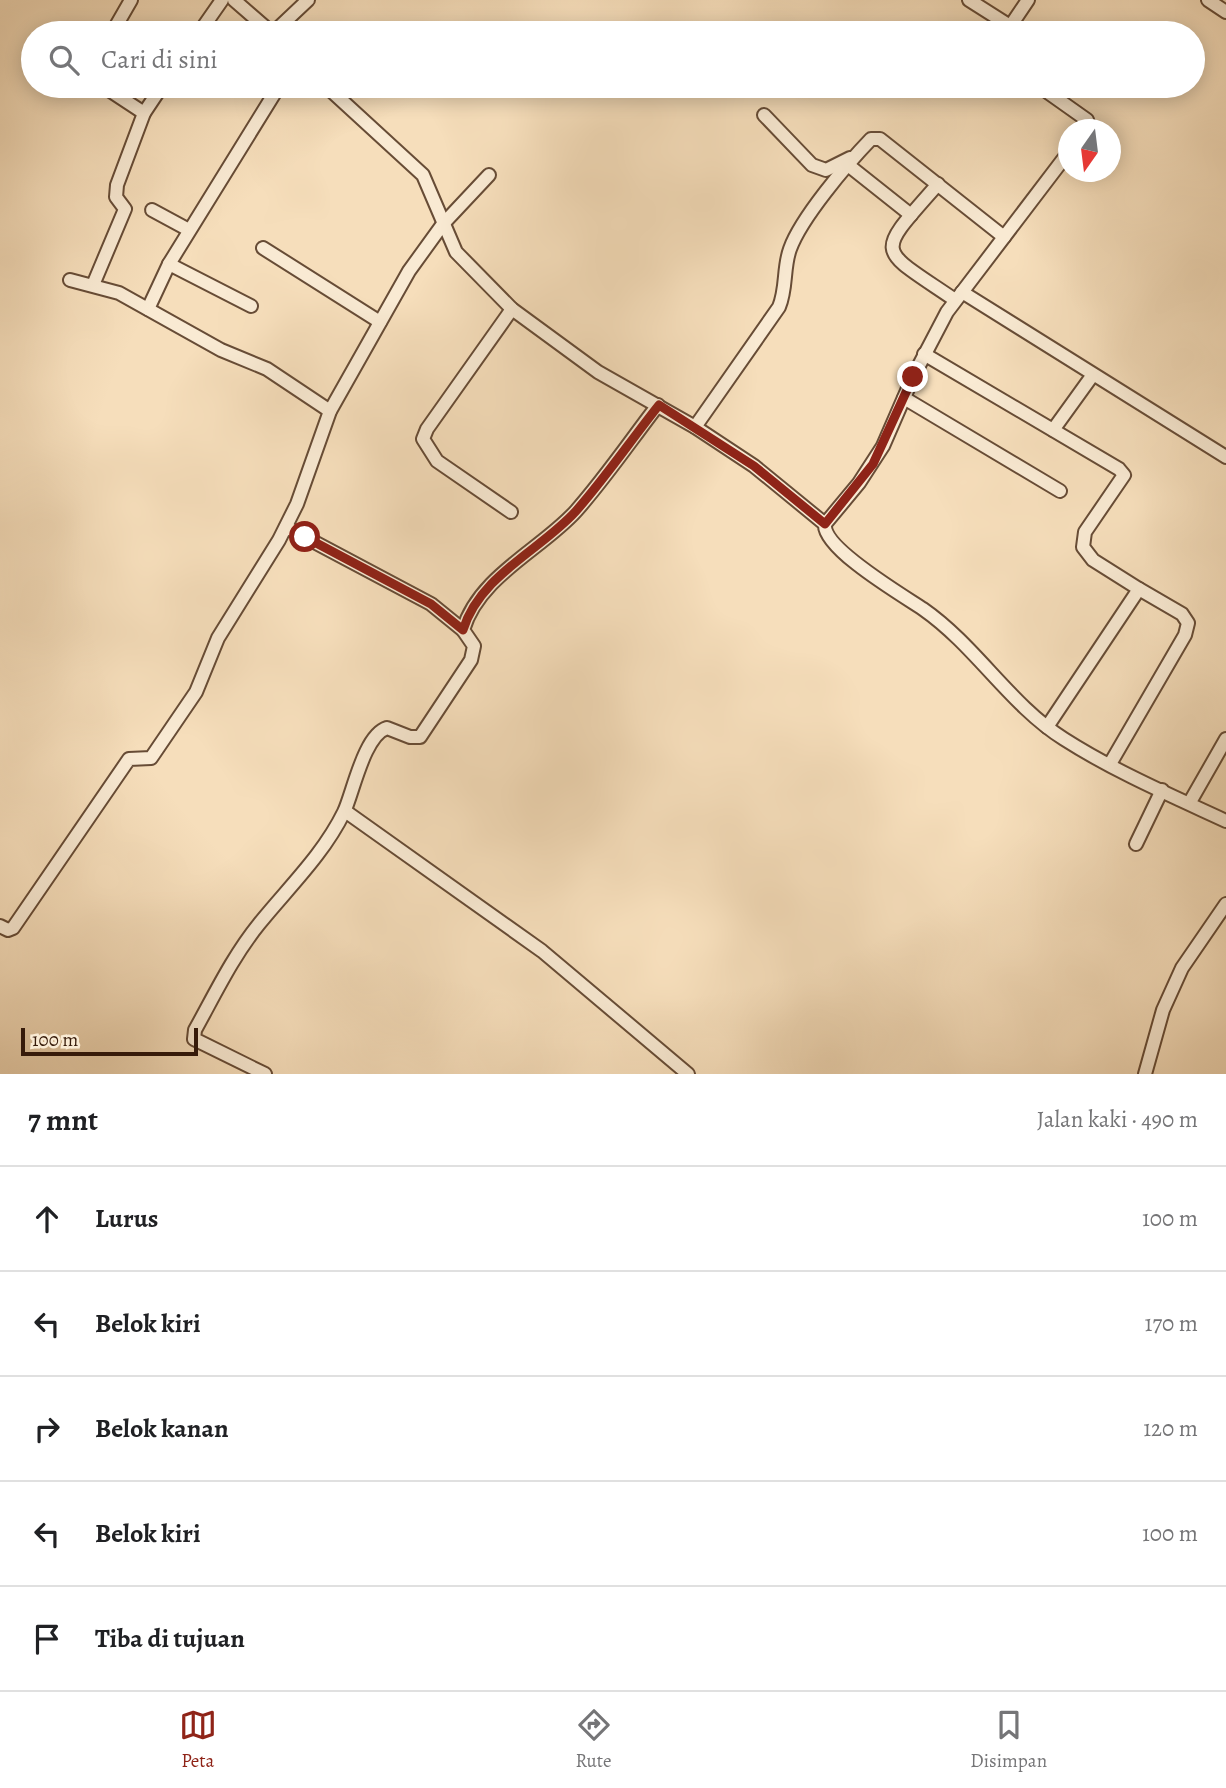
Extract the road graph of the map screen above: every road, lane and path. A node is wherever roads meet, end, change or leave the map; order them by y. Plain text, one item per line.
1 (222, 0) edge
2 (233, 0) edge
3 (308, 0) edge
4 (969, 0) edge
5 (1028, 0) edge
6 (1208, 0) edge
7 (124, 3) edge
8 (1226, 12) edge
9 (117, 21) edge
10 (208, 21) edge
11 (258, 21) edge
12 (285, 21) edge
13 (996, 21) edge
14 (1014, 21) edge
15 (121, 98) edge
16 (154, 98) edge
17 (272, 98) edge
18 (340, 98) edge
19 (1056, 98) edge
20 (144, 113) junction
21 (764, 115) dead end
22 (1086, 119) edge
23 (857, 154) junction
24 (848, 165) junction
25 (1058, 167) edge
26 (489, 175) dead end
27 (938, 184) junction
28 (152, 210) dead end
29 (911, 215) junction
30 (443, 224) junction
31 (190, 230) junction
32 (1004, 237) junction
33 (263, 248) dead end
34 (169, 264) junction
35 (70, 280) dead end
36 (93, 285) junction
37 (958, 296) junction
38 (251, 306) dead end
39 (148, 309) junction
40 (512, 309) junction
41 (380, 322) junction
42 (924, 354) junction
43 (1093, 376) junction
44 (904, 398) junction
45 (659, 405) junction
46 (330, 411) junction
47 (695, 427) junction
48 (1054, 430) junction
49 (1226, 457) edge
50 (1060, 491) dead end
51 (511, 512) dead end
52 (825, 524) junction
53 (286, 527) junction
54 (1139, 589) junction
55 (463, 630) junction
56 (1047, 727) junction
57 (1226, 739) edge
58 (1110, 764) junction
59 (1163, 790) junction
60 (1191, 802) junction
61 (345, 811) junction
62 (1226, 821) edge
63 (1136, 845) dead end
64 (1226, 904) edge
65 (0, 926) edge
66 (265, 1074) edge
67 (688, 1074) edge
68 (1144, 1074) edge

1 - 10 street
2 - 11 street
3 - 12 street
4 - 13 street
5 - 14 street
6 - 8 street
7 - 9 street
15 - 20 street
16 - 20 street
17 - 31 street
18 - 30 street
19 - 22 street
20 - 36 street
21 - 23 street
23 - 24 street
23 - 27 street
24 - 29 street
24 - 47 street
25 - 32 street
26 - 30 street
27 - 29 street
27 - 32 street
28 - 31 street
29 - 37 street
30 - 40 street
30 - 41 street
31 - 34 street
32 - 37 street
33 - 41 street
34 - 38 street
34 - 39 street
35 - 36 street
36 - 39 street
37 - 42 street
37 - 43 street
39 - 46 street
40 - 45 street
40 - 51 street
41 - 46 street
42 - 44 street
42 - 48 street
43 - 48 street
43 - 49 street
44 - 50 street
44 - 52 street
45 - 47 street
45 - 55 street
46 - 53 street
47 - 52 street
48 - 54 street
52 - 56 street
53 - 55 street
53 - 65 street
54 - 56 street
54 - 58 street
55 - 61 street
56 - 58 street
57 - 60 street
58 - 59 street
59 - 60 street
59 - 63 street
60 - 62 street
61 - 66 street
61 - 67 street
64 - 68 street

